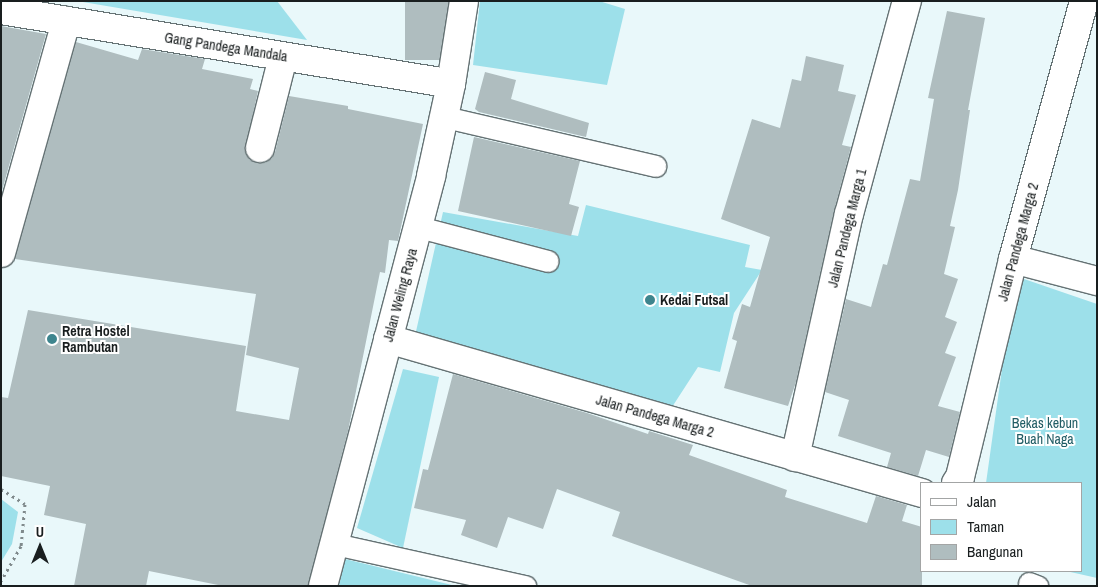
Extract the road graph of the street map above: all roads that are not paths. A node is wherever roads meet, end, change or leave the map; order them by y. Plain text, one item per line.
1 (464, 1) edge
2 (907, 1) edge
3 (1084, 1) edge
4 (1, 10) edge
5 (53, 13) edge
6 (283, 57) junction
7 (452, 84) junction
8 (445, 117) junction
9 (260, 148) dead end
10 (655, 166) dead end
11 (419, 227) junction
12 (1, 254) edge
13 (1013, 259) junction
14 (548, 261) dead end
15 (1097, 280) edge
16 (388, 339) junction
17 (795, 457) junction
18 (957, 482) edge
19 (920, 492) edge
20 (335, 544) junction
21 (323, 586) edge
22 (525, 586) edge

1 - 7 street, Jalan Weling Raya
2 - 17 street, Jalan Pandega Marga 1
3 - 13 street, Jalan Pandega Marga 2
4 - 5 street, Gang Pandega Mandala
5 - 6 street, Gang Pandega Mandala
5 - 12 street
6 - 7 street, Gang Pandega Mandala
6 - 9 street
7 - 8 street, Jalan Weling Raya
8 - 10 lane
8 - 11 street, Jalan Weling Raya
11 - 14 lane
11 - 16 street, Jalan Weling Raya
13 - 15 street
13 - 18 street, Jalan Pandega Marga 2
16 - 17 street, Jalan Pandega Marga 2
16 - 20 street, Jalan Weling Raya
17 - 19 street, Jalan Pandega Marga 2
20 - 21 street, Jalan Weling Raya
20 - 22 lane

